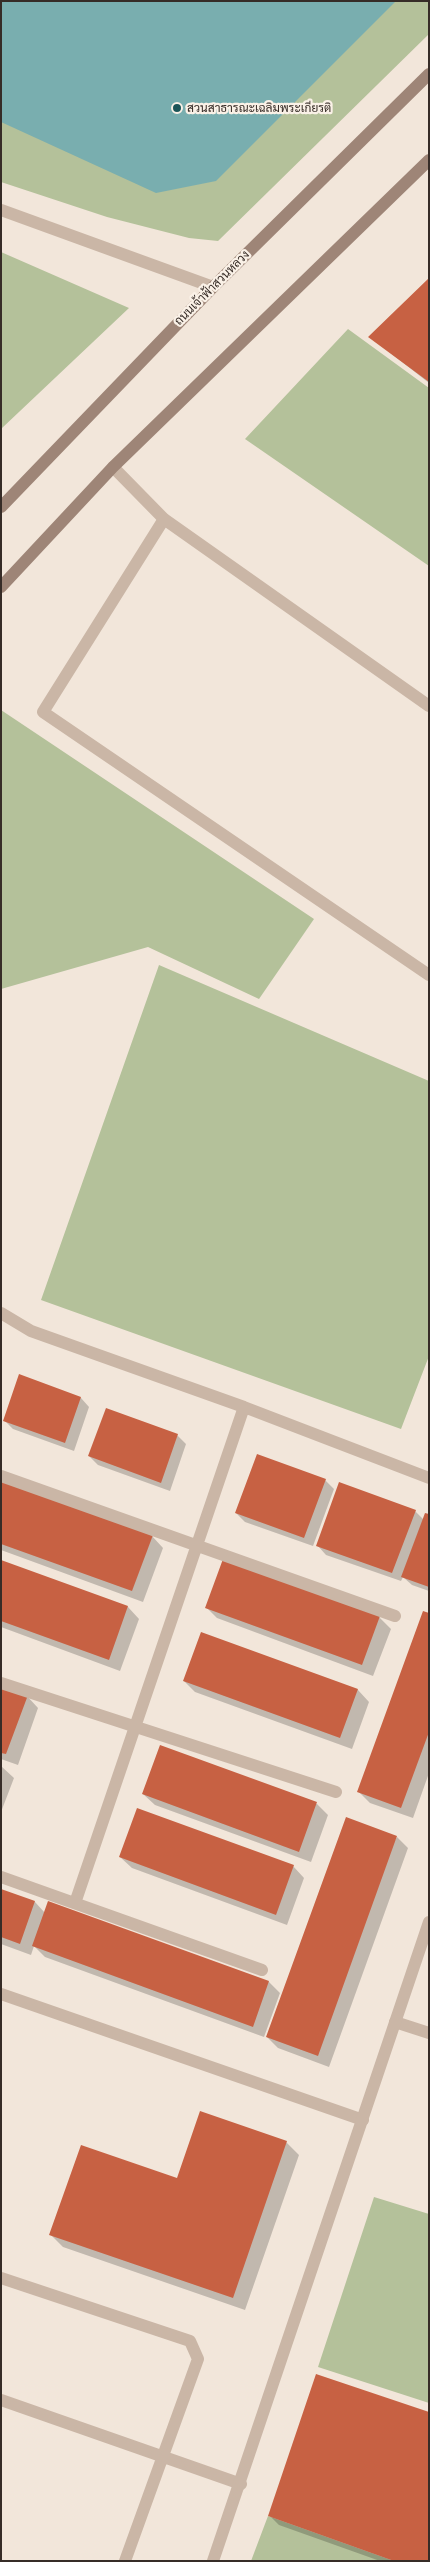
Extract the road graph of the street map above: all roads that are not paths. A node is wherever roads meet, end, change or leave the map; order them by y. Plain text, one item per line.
1 (429, 74) edge
2 (429, 160) edge
3 (1, 210) edge
4 (213, 287) junction
5 (113, 467) junction
6 (1, 507) edge
7 (164, 519) junction
8 (1, 588) edge
9 (429, 706) edge
10 (429, 975) edge
11 (1, 1313) edge
12 (244, 1408) junction
13 (1, 1476) edge
14 (429, 1478) edge
15 (197, 1546) junction
16 (395, 1616) dead end
17 (1, 1683) edge
18 (136, 1727) junction
19 (336, 1792) dead end
20 (1, 1876) edge
21 (75, 1903) junction
22 (429, 1922) edge
23 (262, 1970) dead end
24 (1, 1994) edge
25 (395, 2022) junction
26 (429, 2033) edge
27 (363, 2120) junction
28 (1, 2278) edge
29 (1, 2400) edge
30 (162, 2458) junction
31 (241, 2484) junction
32 (125, 2561) edge
33 (213, 2561) edge

1 - 4 main road, ถนนเจ้าฟ้าสวนหลวง
2 - 5 main road
3 - 4 street
4 - 6 main road, ถนนเจ้าฟ้าสวนหลวง
5 - 7 street
5 - 8 main road
7 - 9 street
7 - 10 street
11 - 12 street
12 - 14 street
12 - 15 street
13 - 15 street
15 - 16 street
15 - 18 street
17 - 18 street
18 - 19 street
18 - 21 street
20 - 21 street
21 - 23 street
22 - 25 street
24 - 27 street
25 - 26 street
25 - 27 street
27 - 31 street
28 - 30 street
29 - 30 street
30 - 31 street
30 - 32 street
31 - 33 street

